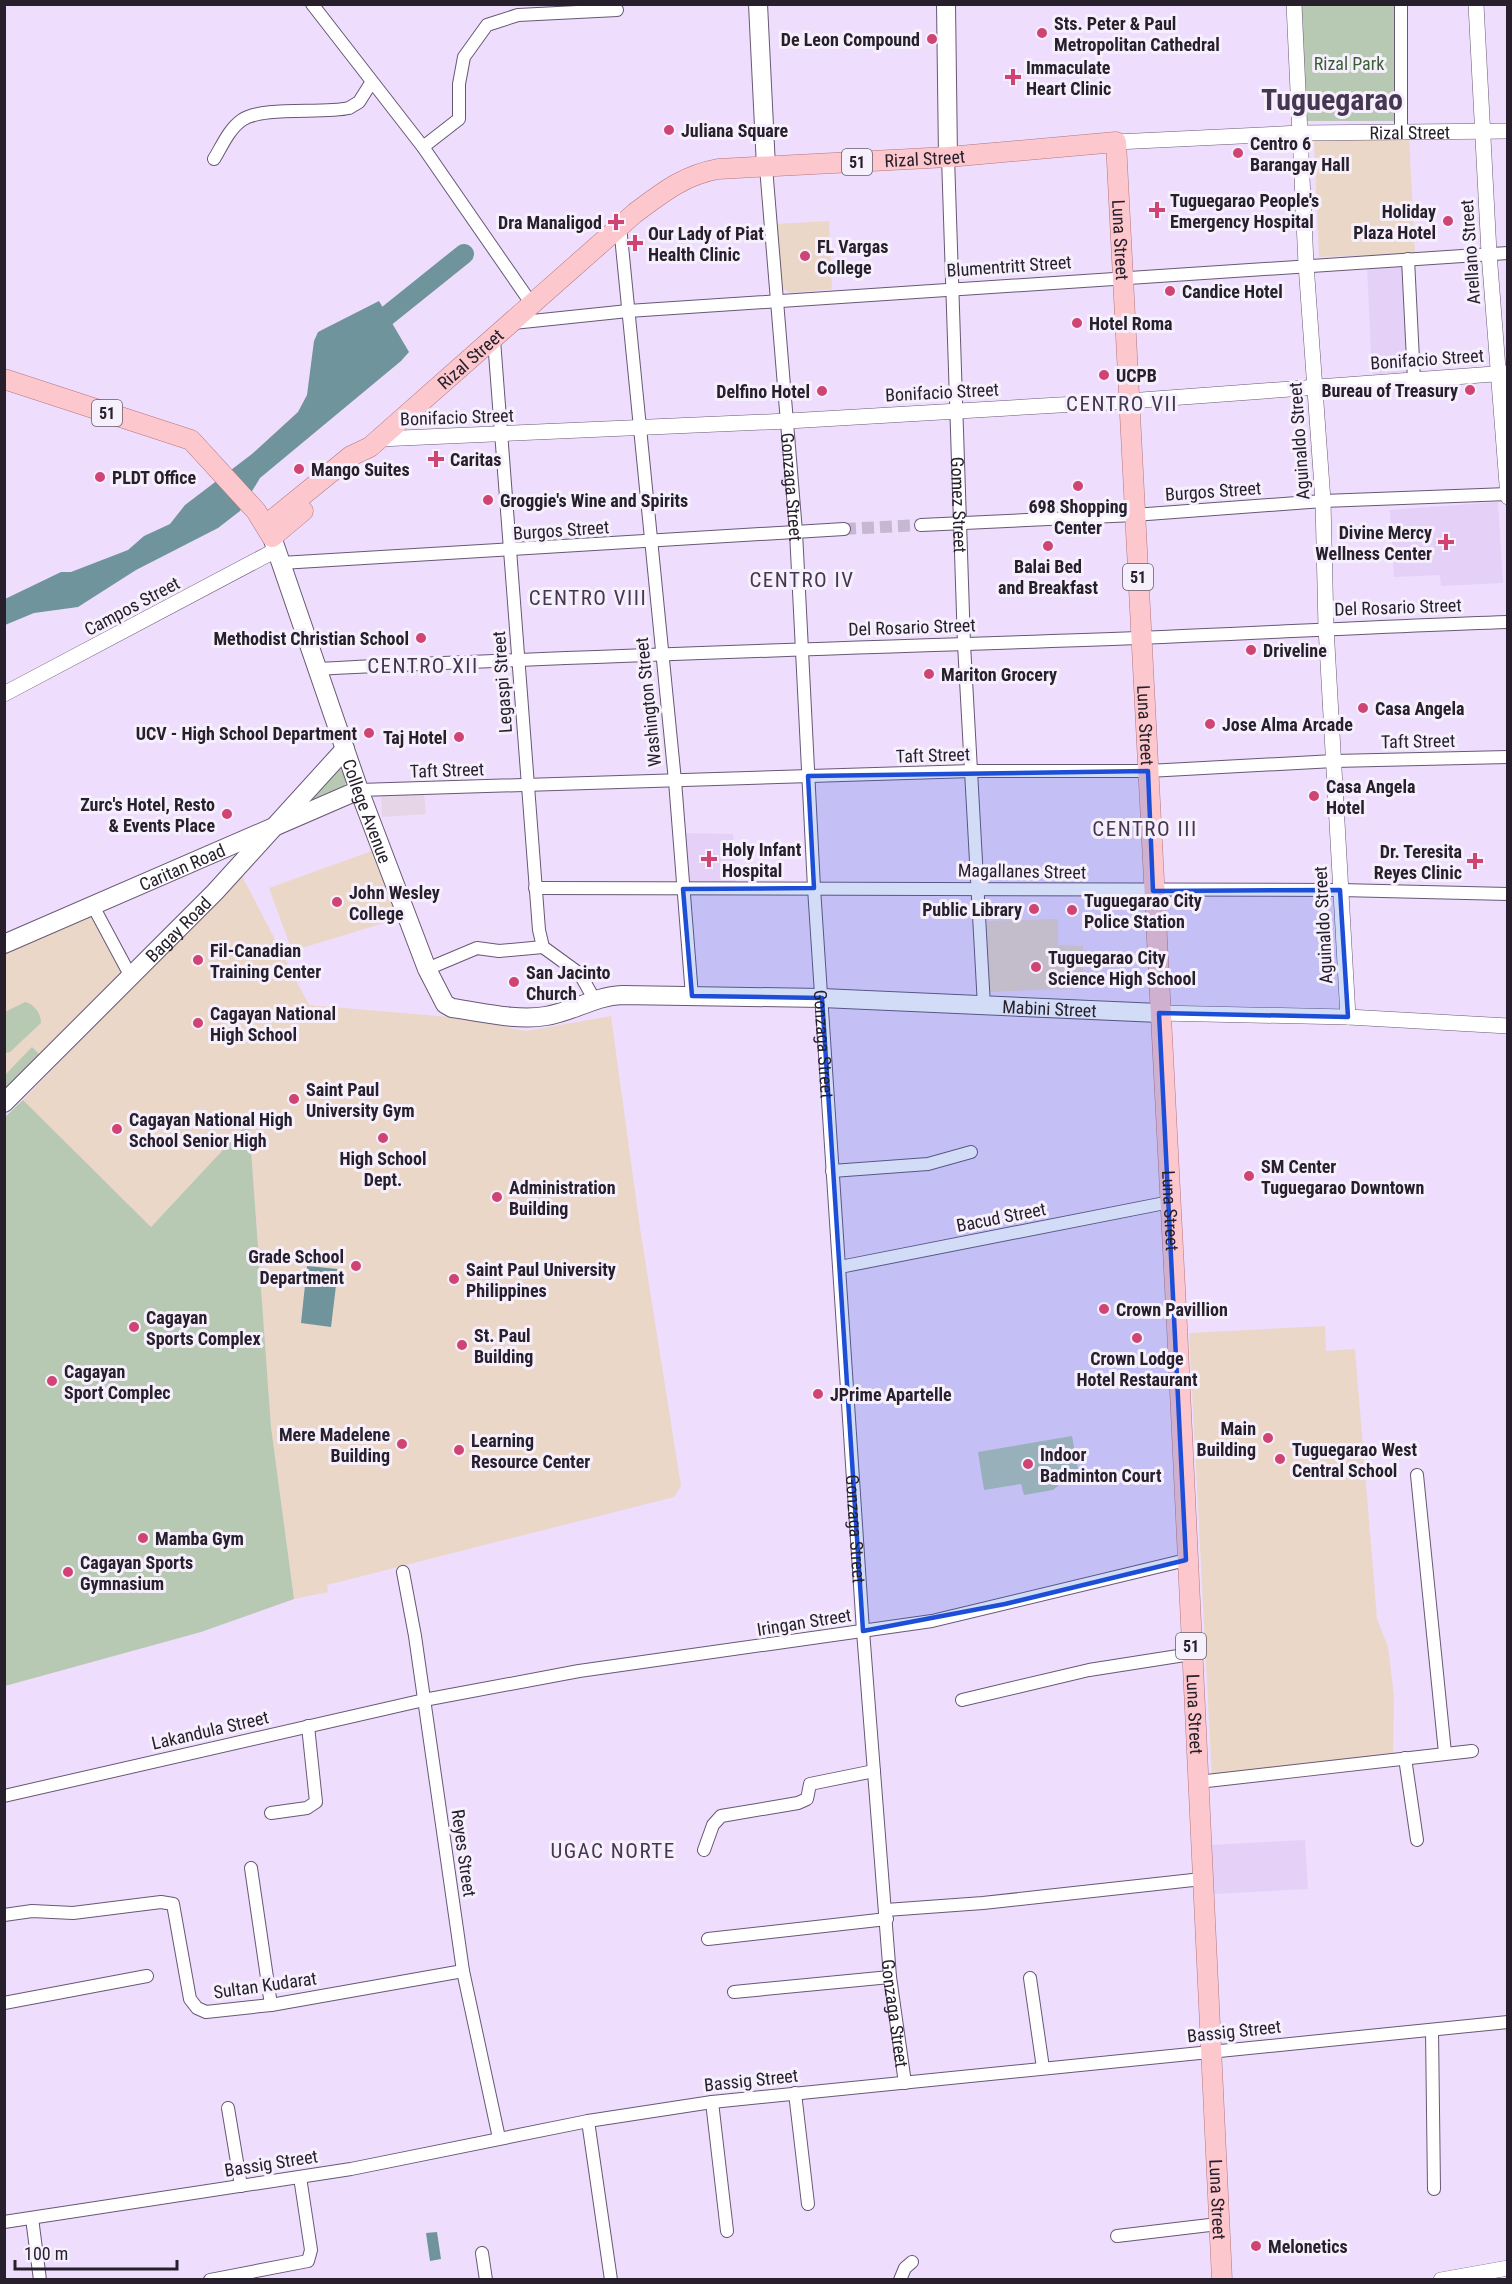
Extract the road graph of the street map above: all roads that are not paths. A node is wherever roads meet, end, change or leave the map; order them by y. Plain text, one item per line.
1 (312, 4) edge
2 (758, 4) edge
3 (946, 4) edge
4 (1294, 4) edge
5 (1401, 4) edge
6 (1476, 4) edge
7 (548, 8) edge
8 (617, 10) dead end
9 (371, 83) junction
10 (1483, 130) junction
11 (1401, 131) junction
12 (1508, 131) edge
13 (1301, 133) junction
14 (1116, 142) junction
15 (423, 147) junction
16 (948, 157) junction
17 (214, 159) dead end
18 (766, 166) junction
19 (620, 226) junction
20 (1489, 253) junction
21 (1508, 253) edge
22 (1408, 259) junction
23 (1306, 264) junction
24 (1121, 278) junction
25 (952, 288) junction
26 (778, 300) junction
27 (533, 306) junction
28 (628, 311) junction
29 (513, 323) junction
30 (494, 340) junction
31 (1503, 373) edge
32 (4, 379) edge
33 (1414, 380) junction
34 (1314, 387) junction
35 (4, 392) edge
36 (1128, 401) junction
37 (957, 410) junction
38 (788, 421) junction
39 (639, 428) junction
40 (502, 435) junction
41 (374, 443) junction
42 (208, 458) junction
43 (1507, 495) edge
44 (1323, 501) junction
45 (1134, 515) junction
46 (961, 523) junction
47 (921, 525) tunnel mouth
48 (844, 529) tunnel mouth
49 (796, 532) junction
50 (270, 537) junction
51 (650, 542) junction
52 (510, 551) junction
53 (1508, 622) edge
54 (1326, 627) junction
55 (1141, 638) junction
56 (964, 644) junction
57 (802, 648) junction
58 (660, 653) junction
59 (519, 659) junction
60 (318, 669) junction
61 (4, 694) edge
62 (345, 749) junction
63 (1508, 757) edge
64 (1334, 761) junction
65 (972, 771) junction
66 (1148, 771) junction
67 (808, 776) junction
68 (675, 781) junction
69 (527, 786) junction
70 (359, 790) junction
71 (270, 831) junction
72 (535, 888) junction
73 (814, 888) junction
74 (977, 888) junction
75 (683, 889) junction
76 (1340, 890) junction
77 (1154, 891) junction
78 (1508, 894) edge
79 (93, 906) junction
80 (4, 944) edge
81 (543, 947) junction
82 (427, 969) junction
83 (130, 975) junction
84 (692, 996) junction
85 (822, 998) junction
86 (594, 999) junction
87 (984, 1006) junction
88 (1160, 1012) junction
89 (1348, 1017) junction
90 (1508, 1026) edge
91 (4, 1103) edge
92 (971, 1152) dead end
93 (832, 1171) junction
94 (1170, 1202) junction
95 (840, 1267) junction
96 (1417, 1475) dead end
97 (1186, 1560) junction
98 (403, 1572) dead end
99 (862, 1631) junction
100 (1191, 1653) junction
101 (423, 1700) junction
102 (962, 1700) dead end
103 (308, 1726) junction
104 (1472, 1751) dead end
105 (1445, 1753) junction
106 (1406, 1758) junction
107 (874, 1770) junction
108 (1198, 1782) junction
109 (4, 1796) edge
110 (271, 1813) dead end
111 (1417, 1840) dead end
112 (704, 1850) dead end
113 (250, 1868) dead end
114 (1202, 1880) junction
115 (886, 1914) junction
116 (4, 1915) edge
117 (708, 1939) dead end
118 (463, 1971) junction
119 (147, 1976) dead end
120 (890, 1977) junction
121 (1030, 1978) dead end
122 (734, 1992) dead end
123 (4, 2003) edge
124 (271, 2005) junction
125 (1508, 2022) edge
126 (1432, 2030) junction
127 (1209, 2051) junction
128 (1043, 2068) junction
129 (905, 2083) junction
130 (795, 2093) junction
131 (712, 2102) junction
132 (228, 2108) dead end
133 (588, 2121) junction
134 (499, 2138) junction
135 (300, 2177) junction
136 (241, 2186) junction
137 (1434, 2189) dead end
138 (808, 2204) dead end
139 (32, 2218) junction
140 (4, 2222) edge
141 (1218, 2224) junction
142 (727, 2231) dead end
143 (1116, 2236) dead end
144 (482, 2253) dead end
145 (912, 2262) dead end
146 (1508, 2268) edge
147 (40, 2280) edge
148 (210, 2280) edge
149 (486, 2280) edge
150 (611, 2280) edge
151 (900, 2280) edge
152 (1221, 2280) edge
153 (1441, 2280) edge

1 - 9 street
2 - 18 main road, Gonzaga Street
3 - 16 main road, Gomez Street
4 - 13 street, Aguinaldo Street
5 - 11 street
6 - 10 street, Arellano Street
7 - 8 street
7 - 15 street
9 - 15 street
9 - 17 street
10 - 11 street, Rizal Street
10 - 12 street, Rizal Street
10 - 20 street, Arellano Street
11 - 13 street, Rizal Street
13 - 14 street, Rizal Street
13 - 23 street, Aguinaldo Street
14 - 16 main road, Rizal Street / 51
14 - 24 main road, Luna Street / 51
15 - 27 street
16 - 18 main road, Rizal Street / 51
16 - 25 street, Gomez Street
18 - 19 main road, Rizal Street / 51
18 - 26 street, Gonzaga Street
19 - 27 main road, Rizal Street / 51
19 - 28 street, Washington Street
20 - 21 street, Blumentritt Street
20 - 22 street, Blumentritt Street
20 - 31 street, Arellano Street
22 - 23 street, Blumentritt Street
22 - 33 street
23 - 24 street, Blumentritt Street
23 - 34 street, Aguinaldo Street
24 - 25 street, Blumentritt Street
24 - 36 main road, Luna Street / 51
25 - 26 street, Blumentritt Street
25 - 37 street, Gomez Street
26 - 28 street, Blumentritt Street
26 - 38 street, Gonzaga Street
27 - 29 main road, Rizal Street / 51
28 - 29 street, Blumentritt Street
28 - 39 street, Washington Street
29 - 30 main road, Rizal Street / 51
30 - 40 street, Legaspi Street
30 - 41 main road, Rizal Street / 51
31 - 33 street, Bonifacio Street
31 - 43 street, Arellano Street
32 - 42 main road, 51
33 - 34 street, Bonifacio Street
34 - 36 street, Bonifacio Street
34 - 44 street, Aguinaldo Street
35 - 42 main road, 51
36 - 37 street, Bonifacio Street
36 - 45 main road, Luna Street / 51
37 - 38 street, Bonifacio Street
37 - 46 street, Gomez Street
38 - 39 street, Bonifacio Street
38 - 49 street, Gonzaga Street
39 - 40 street, Bonifacio Street
39 - 51 street, Washington Street
40 - 41 street, Bonifacio Street
40 - 52 street, Legaspi Street
41 - 50 main road, Rizal Street / 51
42 - 50 main road, 51
43 - 44 street, Burgos Street
44 - 45 street, Burgos Street
44 - 54 street, Aguinaldo Street
45 - 46 street, Burgos Street
45 - 55 main road, Luna Street / 51
46 - 47 street, Burgos Street
46 - 56 street, Gomez Street
48 - 49 street, Burgos Street
49 - 51 street, Burgos Street
49 - 57 street, Gonzaga Street
50 - 52 street, Burgos Street
50 - 60 main road, College Avenue
50 - 61 street, Campos Street
51 - 52 street, Burgos Street
51 - 58 street, Washington Street
52 - 59 street, Legaspi Street
53 - 54 street, Del Rosario Street
54 - 55 street, Del Rosario Street
54 - 64 street, Aguinaldo Street
55 - 56 street, Del Rosario Street
55 - 66 main road, Luna Street / 51
56 - 57 street, Del Rosario Street
56 - 65 street, Gomez Street
57 - 58 street, Del Rosario Street
57 - 67 street, Gonzaga Street
58 - 59 street, Del Rosario Street
58 - 68 street, Washington Street
59 - 60 street, Del Rosario Street
59 - 69 street, Legaspi Street
60 - 62 main road, College Avenue
62 - 70 main road, College Avenue
62 - 71 main road, Bagay Road
63 - 64 street, Taft Street
64 - 66 street, Taft Street
64 - 76 street, Aguinaldo Street
65 - 66 street, Taft Street
65 - 67 street, Taft Street
65 - 74 street, Gomez Street
66 - 77 main road, Luna Street / 51
67 - 68 street, Taft Street
67 - 73 street, Gonzaga Street
68 - 69 street, Taft Street
68 - 75 street, Washington Street
69 - 70 street, Taft Street
69 - 72 street, Legaspi Street
70 - 71 main road, Caritan Road
70 - 82 main road, College Avenue
71 - 79 main road, Caritan Road
71 - 83 main road, Bagay Road
72 - 75 street, Magallanes Street
72 - 81 street, Legaspi Street
73 - 74 street, Magallanes Street
73 - 75 street, Magallanes Street
73 - 85 street, Gonzaga Street
74 - 77 street, Magallanes Street
74 - 87 street, Gomez Street
75 - 84 street, Washington Street
76 - 77 street, Magallanes Street
76 - 78 street, Magallanes Street
76 - 89 street, Aguinaldo Street
77 - 88 main road, Luna Street / 51
79 - 80 main road, Caritan Road
79 - 83 street
81 - 82 street
81 - 86 street
82 - 86 main road, College Avenue
83 - 91 main road, Bagay Road
84 - 85 main road, Mabini Street
84 - 86 main road, Mabini Street
85 - 87 main road, Mabini Street
85 - 93 street, Gonzaga Street
87 - 88 main road, Mabini Street
88 - 89 street, Mabini Street
88 - 94 main road, Luna Street / 51
89 - 90 street, Mabini Street
92 - 93 street
93 - 95 street, Gonzaga Street
94 - 95 street, Bacud Street
94 - 97 main road, Luna Street / 51
95 - 99 street, Gonzaga Street
96 - 105 street
97 - 99 street, Iringan Street
97 - 100 main road, Luna Street / 51
98 - 101 street, Reyes Street
99 - 101 street, Iringan Street
99 - 107 street, Gonzaga Street
100 - 102 street
100 - 108 main road, Luna Street / 51
101 - 103 street, Lakandula Street
101 - 118 street, Reyes Street
103 - 109 street, Lakandula Street
103 - 110 street
104 - 105 street
105 - 106 street
106 - 108 street
106 - 111 street
107 - 112 street
107 - 115 street, Gonzaga Street
108 - 114 main road, Luna Street / 51
113 - 124 street
114 - 115 street
114 - 127 main road, Luna Street / 51
115 - 117 street
115 - 120 street, Gonzaga Street
116 - 124 street, Sultan Kudarat
118 - 124 street, Sultan Kudarat
118 - 134 street, Reyes Street
119 - 123 street
120 - 122 street
120 - 129 street, Gonzaga Street
121 - 128 street
125 - 126 street, Bassig Street
126 - 127 street, Bassig Street
126 - 137 street
127 - 128 street, Bassig Street
127 - 141 main road, Luna Street / 51
128 - 129 street, Bassig Street
129 - 130 street, Bassig Street
130 - 131 street, Bassig Street
130 - 138 street
131 - 133 street, Bassig Street
131 - 142 street
132 - 136 street
133 - 134 street, Bassig Street
133 - 150 street
134 - 135 street, Bassig Street
135 - 136 street, Bassig Street
135 - 148 street
136 - 139 street, Bassig Street
139 - 140 street, Bassig Street
139 - 147 street
141 - 143 street
141 - 152 main road, Luna Street / 51
144 - 149 street
145 - 151 street
146 - 153 street

